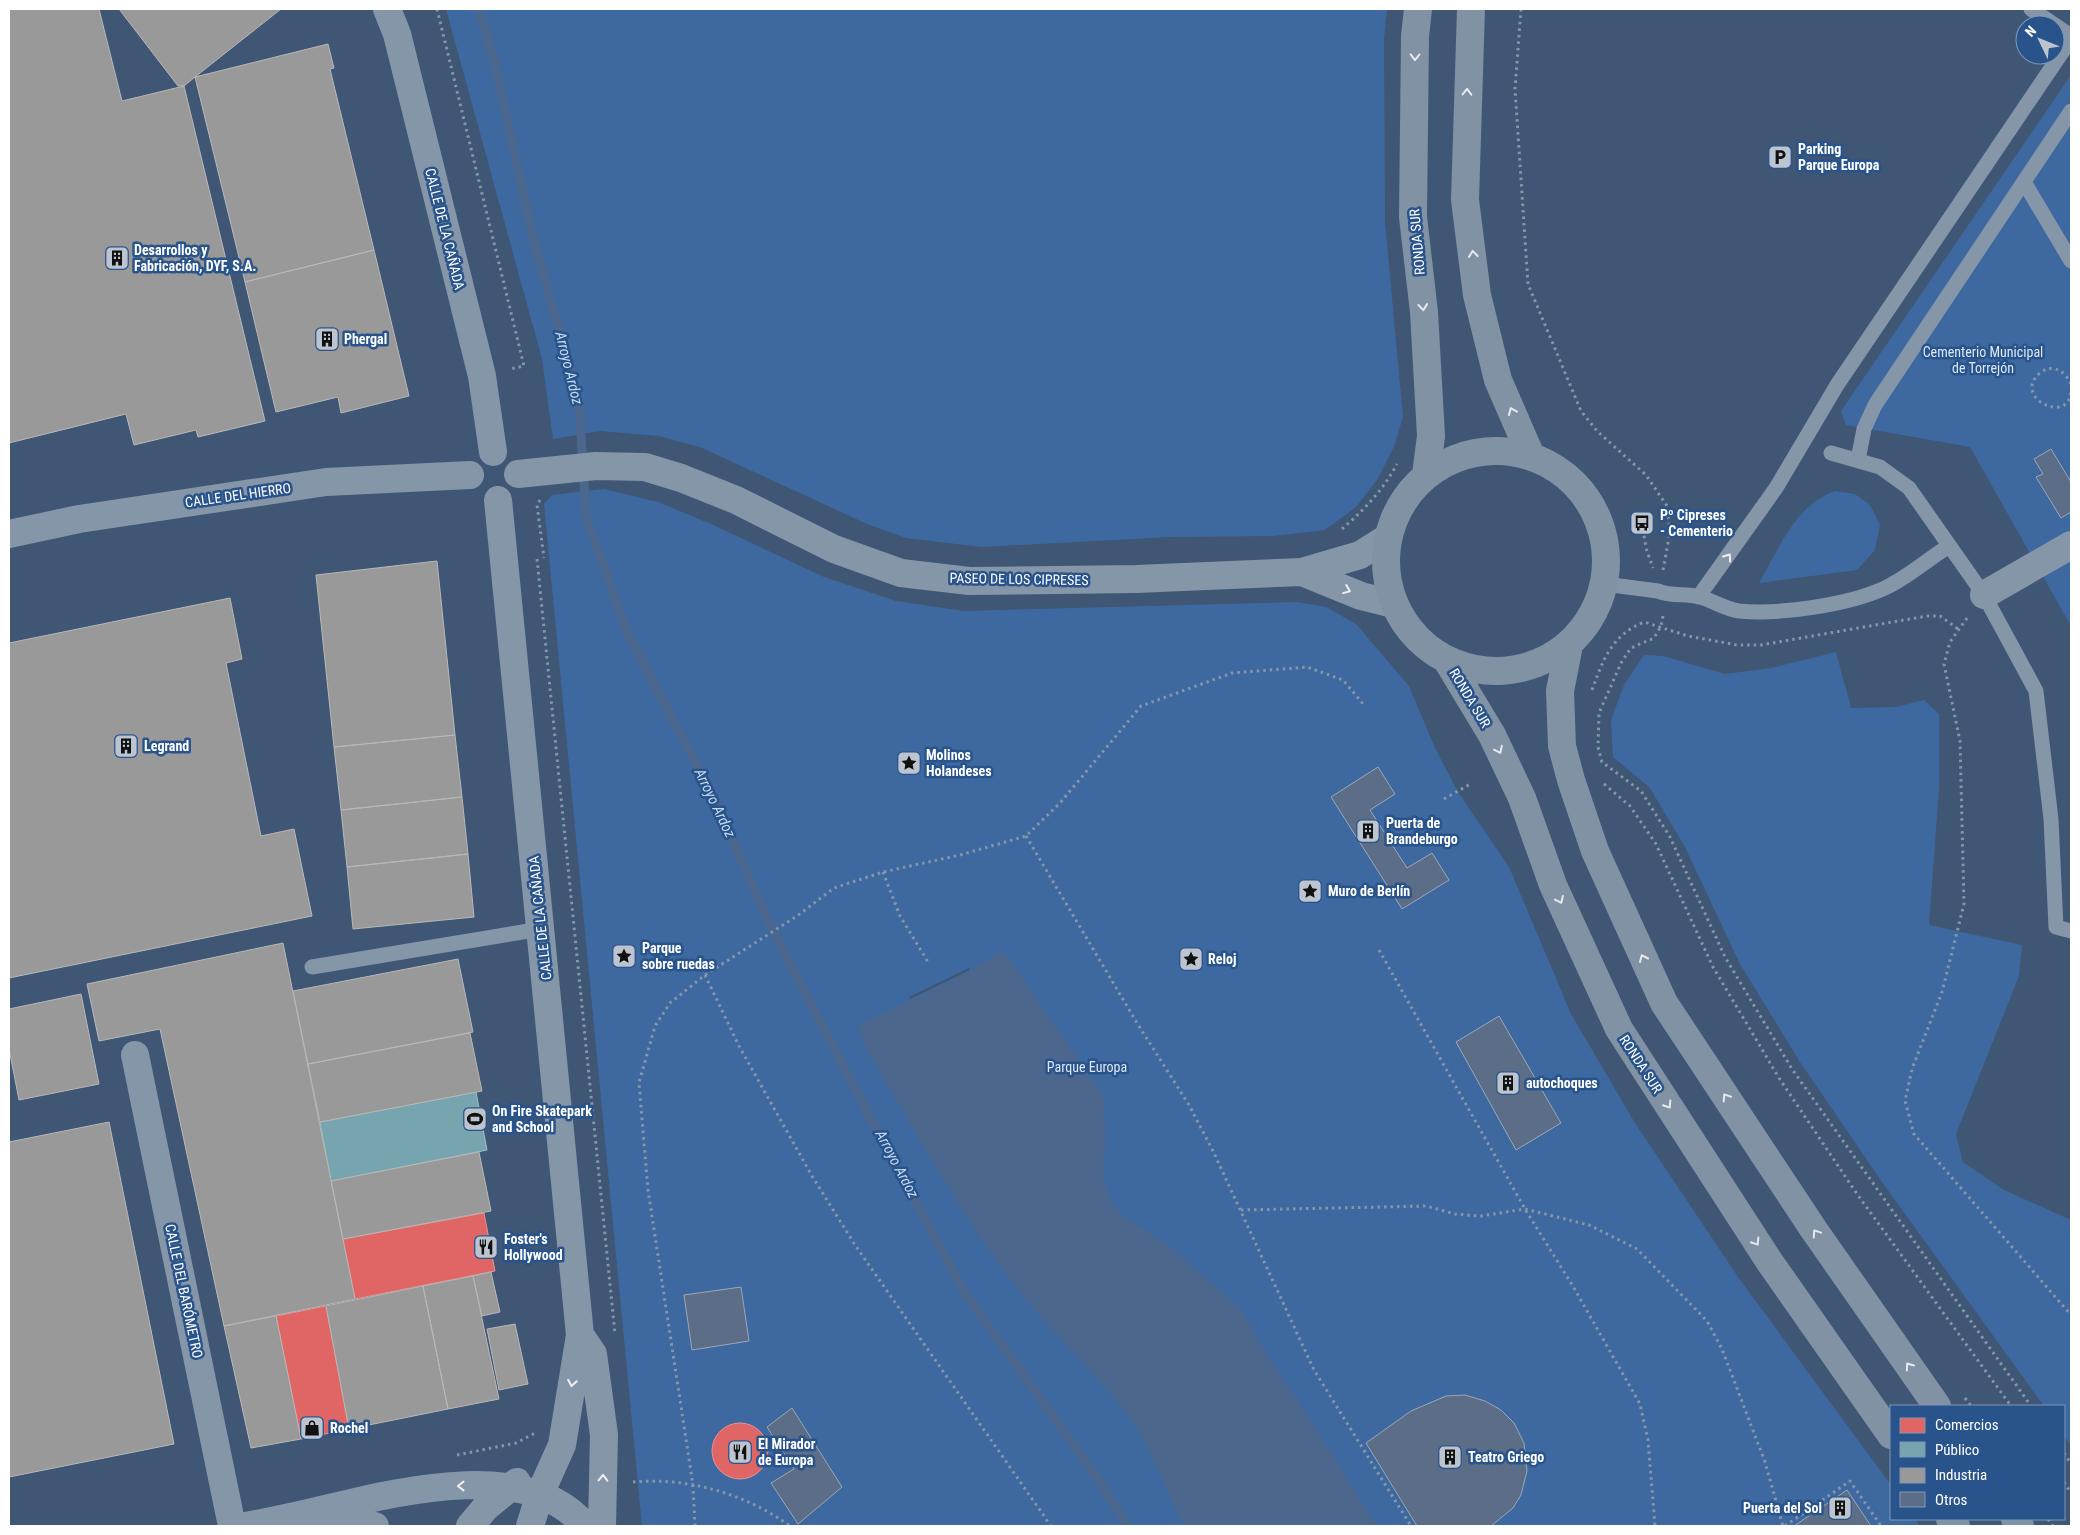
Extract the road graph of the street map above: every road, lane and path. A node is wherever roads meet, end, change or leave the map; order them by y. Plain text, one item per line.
1 (388, 9) edge
2 (437, 9) edge
3 (1418, 9) edge
4 (1471, 9) edge
5 (1521, 9) edge
6 (2031, 9) edge
7 (2071, 38) edge
8 (2071, 111) edge
9 (2024, 182) junction
10 (2071, 260) edge
11 (506, 370) dead end
12 (2071, 384) edge
13 (2071, 393) edge
14 (493, 452) junction
15 (1831, 453) dead end
16 (1530, 456) junction
17 (1858, 460) junction
18 (1398, 462) dead end
19 (518, 474) junction
20 (470, 475) junction
21 (1426, 475) junction
22 (541, 498) dead end
23 (498, 500) junction
24 (1338, 533) dead end
25 (9, 534) edge
26 (1387, 538) junction
27 (2071, 545) edge
28 (1949, 546) junction
29 (544, 558) dead end
30 (537, 559) dead end
31 (1302, 572) junction
32 (1604, 584) junction
33 (1666, 595) junction
34 (1984, 595) junction
35 (1699, 596) junction
36 (1393, 604) junction
37 (1661, 626) junction
38 (1958, 629) junction
39 (1569, 645) junction
40 (1448, 662) junction
41 (1590, 695) dead end
42 (1364, 705) dead end
43 (1598, 778) dead end
44 (1472, 782) dead end
45 (1444, 798) dead end
46 (1026, 836) junction
47 (883, 872) junction
48 (541, 929) junction
49 (2071, 931) edge
50 (1379, 950) dead end
51 (928, 962) dead end
52 (312, 967) dead end
53 (705, 975) junction
54 (135, 1055) dead end
55 (1525, 1209) junction
56 (1240, 1210) junction
57 (2071, 1315) edge
58 (580, 1335) junction
59 (616, 1342) dead end
60 (1959, 1390) dead end
61 (1935, 1405) edge
62 (1970, 1405) edge
63 (2010, 1405) edge
64 (2030, 1405) edge
65 (538, 1429) dead end
66 (1890, 1434) edge
67 (562, 1445) junction
68 (450, 1456) dead end
69 (633, 1482) dead end
70 (693, 1485) junction
71 (510, 1486) junction
72 (540, 1494) junction
73 (314, 1512) junction
74 (232, 1526) edge
75 (246, 1526) edge
76 (375, 1526) edge
77 (470, 1526) edge
78 (530, 1526) edge
79 (585, 1526) edge
80 (602, 1526) edge
81 (695, 1526) edge
82 (790, 1526) edge
83 (1051, 1526) edge
84 (1410, 1526) edge
85 (1655, 1526) edge
86 (1784, 1526) edge
87 (1881, 1526) edge

1 - 14 street, CALLE DE LA CAÑADA
2 - 11 path
3 -> 21 main road, RONDA SUR
16 -> 4 main road
5 - 33 path
6 - 7 lane
35 -> 7 lane
8 - 9 lane
9 - 10 lane
9 - 17 lane
12 - 13 path
14 - 19 street
14 - 20 street
15 - 17 lane
16 - 21 main road, RONDA SUR
16 - 32 main road, RONDA SUR
17 - 28 lane
18 - 24 path
19 - 23 street
19 - 31 street, PASEO DE LOS CIPRESES
20 - 23 street
20 - 25 street, CALLE DEL HIERRO
21 - 26 main road, RONDA SUR
22 - 29 path
23 - 48 street, CALLE DE LA CAÑADA
26 - 31 street, PASEO DE LOS CIPRESES
26 - 36 main road, RONDA SUR
27 - 34 street
28 - 34 lane
28 - 35 lane
30 - 59 path
31 -> 36 street, PASEO DE LOS CIPRESES
32 - 33 lane
32 - 39 main road, RONDA SUR
33 - 35 lane
33 - 37 path
34 - 38 path
34 - 49 lane
36 - 40 main road, RONDA SUR
37 - 38 path
37 - 41 path
37 - 64 path
38 - 57 path
39 - 40 main road, RONDA SUR
61 -> 39 main road, RONDA SUR
40 -> 66 main road, RONDA SUR
42 - 46 path
43 - 63 path
44 - 45 path
46 - 47 path
46 - 56 path
47 - 51 path
47 - 53 path
48 - 52 lane
48 - 58 street, CALLE DE LA CAÑADA
50 - 55 path
53 - 70 path
53 - 83 path
54 - 74 street, CALLE DEL BARÓMETRO
55 - 56 path
55 - 85 path
55 - 86 path
56 - 84 path
58 -> 67 street
80 -> 58 street
60 - 62 path
65 - 68 path
67 - 71 street
67 - 72 street
69 - 70 path
70 - 81 path
70 - 82 path
71 - 72 street
71 -> 73 street
71 - 77 street
72 - 78 street
72 - 79 street
73 - 75 street
73 - 76 street
86 - 87 path

